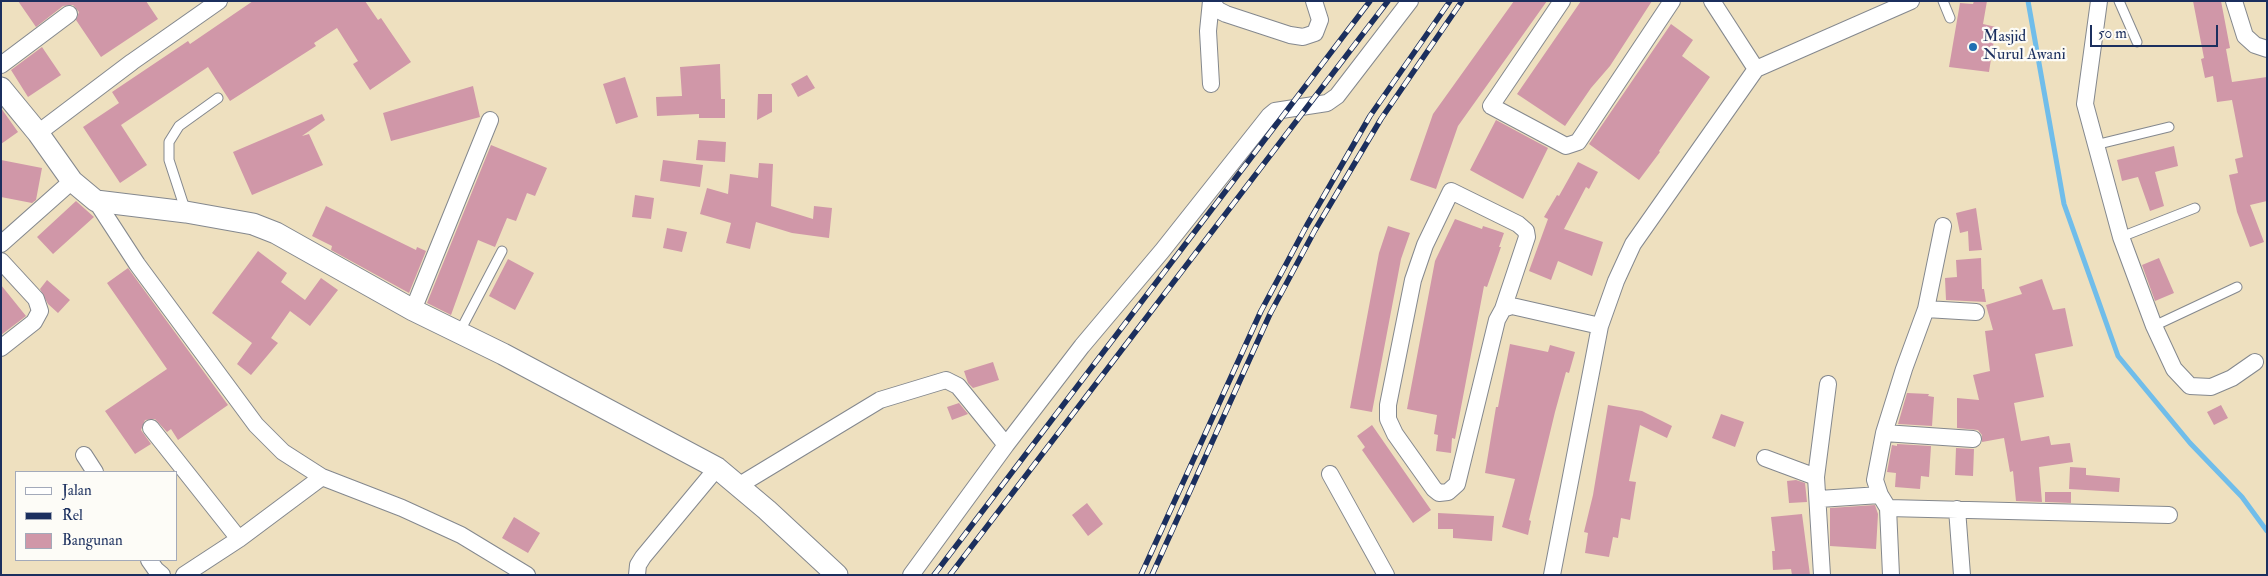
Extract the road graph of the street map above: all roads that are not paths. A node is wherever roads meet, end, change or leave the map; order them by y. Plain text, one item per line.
1 (219, 1) edge
2 (1211, 1) edge
3 (1314, 1) edge
4 (1410, 1) edge
5 (1562, 1) edge
6 (1672, 1) edge
7 (1712, 1) edge
8 (1911, 1) edge
9 (1943, 1) edge
10 (2099, 1) edge
11 (2119, 1) edge
12 (2234, 1) edge
13 (69, 14) dead end
14 (1950, 18) dead end
15 (2136, 42) dead end
16 (2267, 49) edge
17 (1, 65) edge
18 (1756, 69) junction
19 (1210, 84) dead end
20 (1, 88) edge
21 (218, 98) dead end
22 (490, 120) dead end
23 (2169, 127) dead end
24 (38, 133) junction
25 (2095, 145) junction
26 (72, 181) junction
27 (96, 201) junction
28 (2195, 208) dead end
29 (186, 212) junction
30 (1943, 226) dead end
31 (4, 236) edge
32 (2121, 237) junction
33 (502, 251) dead end
34 (1, 261) edge
35 (2237, 287) dead end
36 (1503, 309) junction
37 (413, 310) junction
38 (1926, 310) junction
39 (1976, 312) dead end
40 (1600, 326) junction
41 (2154, 326) junction
42 (459, 334) junction
43 (1, 348) edge
44 (2255, 362) dead end
45 (1828, 384) dead end
46 (151, 428) dead end
47 (1884, 433) junction
48 (1973, 439) dead end
49 (1006, 445) junction
50 (84, 455) dead end
51 (1765, 458) dead end
52 (717, 468) junction
53 (94, 471) edge
54 (1330, 474) dead end
55 (322, 477) junction
56 (1816, 477) junction
57 (738, 486) junction
58 (1818, 499) junction
59 (1884, 502) junction
60 (1957, 509) junction
61 (2169, 515) dead end
62 (239, 539) junction
63 (150, 561) edge
64 (162, 575) edge
65 (184, 575) edge
66 (527, 575) edge
67 (637, 575) edge
68 (837, 575) edge
69 (911, 575) edge
70 (1386, 575) edge
71 (1552, 575) edge
72 (1822, 575) edge
73 (1890, 575) edge
74 (1962, 575) edge

1 - 24 street
2 - 3 street
2 - 19 street
4 - 49 street
5 - 6 street
7 - 18 street
8 - 18 street
9 - 14 lane
10 - 25 street
11 - 15 lane
12 - 16 street
13 - 17 street
18 - 40 street
20 - 24 street
21 - 29 lane
22 - 37 street
23 - 25 lane
24 - 26 street
25 - 32 street
26 - 27 street
26 - 31 street
27 - 29 street
27 - 55 street
28 - 32 lane
29 - 37 street
30 - 38 street
32 - 41 street
33 - 42 lane
34 - 43 street
35 - 41 lane
36 - 36 street
36 - 40 street
37 - 42 street
38 - 39 street
38 - 47 street
40 - 71 street
41 - 44 street
42 - 52 street
45 - 56 street
46 - 62 street
47 - 48 street
47 - 59 street
49 - 57 street
49 - 69 street
50 - 53 street
51 - 56 street
52 - 57 street
52 - 67 street
54 - 70 street
55 - 62 street
55 - 66 street
56 - 58 street
57 - 68 street
58 - 59 street
58 - 72 street
59 - 60 street
59 - 73 street
60 - 61 street
60 - 74 street
62 - 65 street
63 - 64 street

